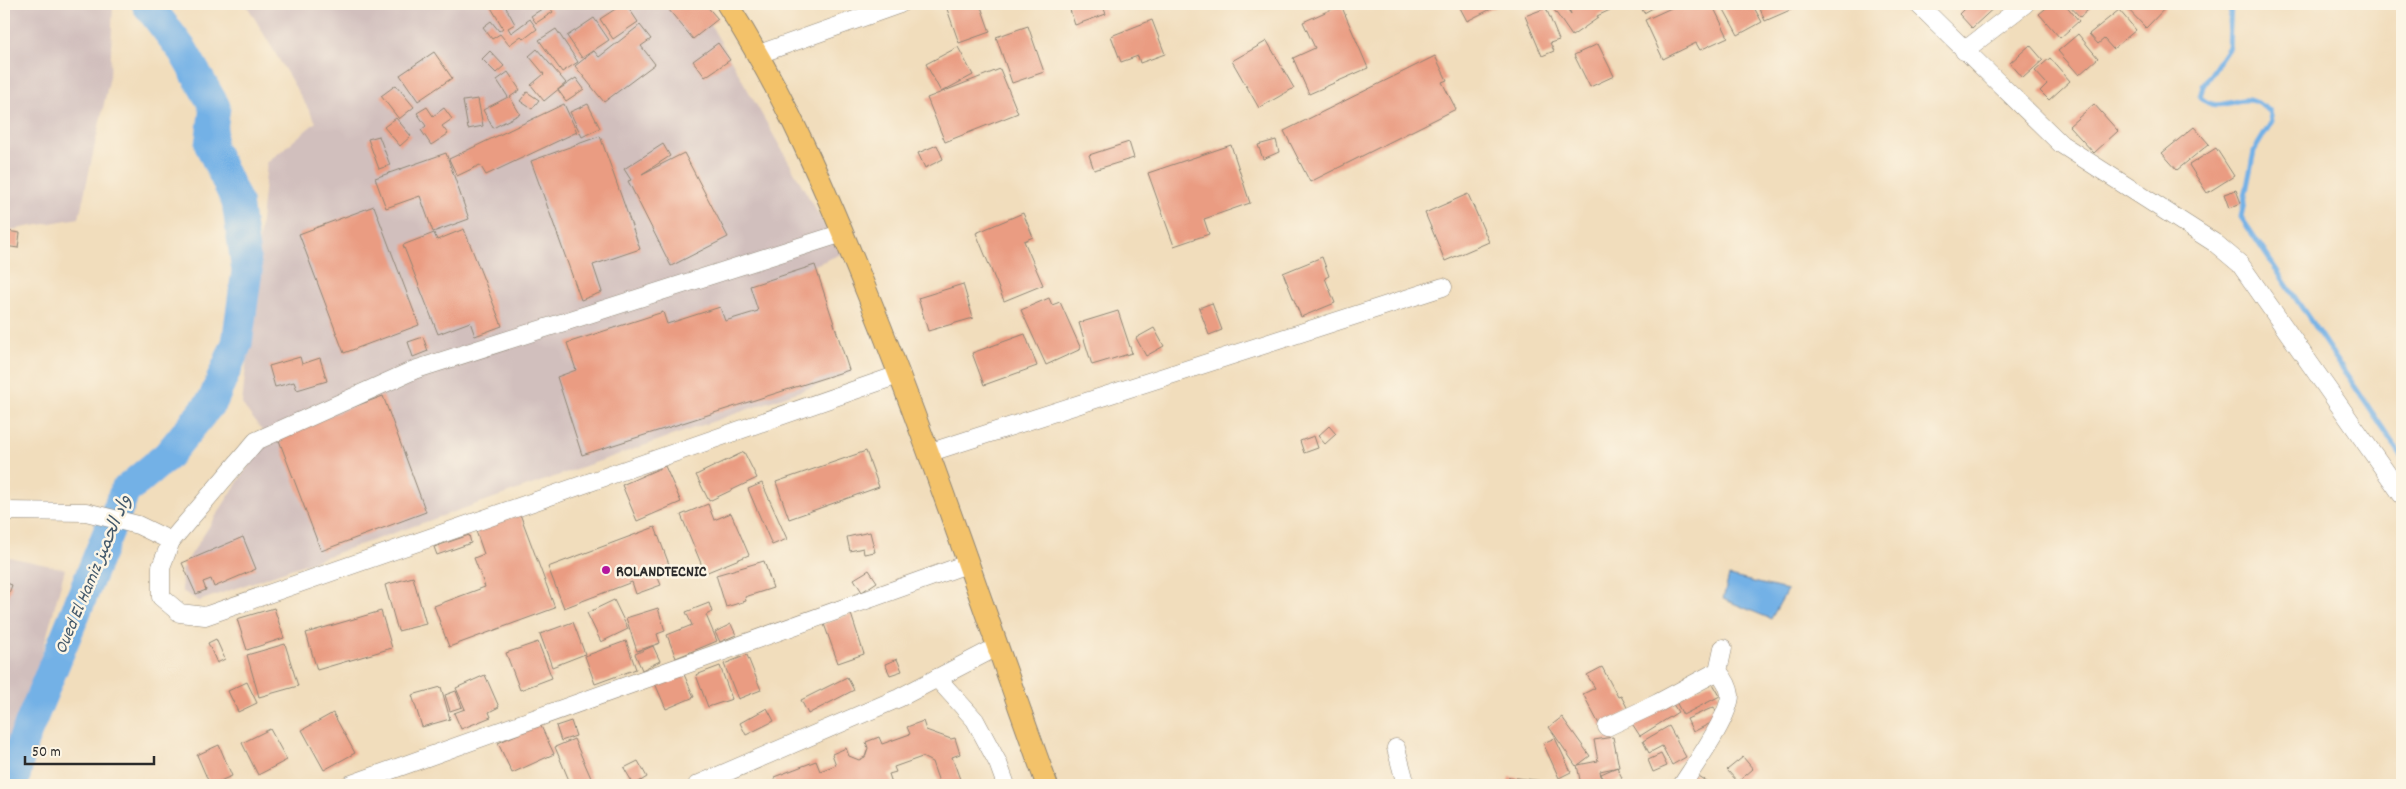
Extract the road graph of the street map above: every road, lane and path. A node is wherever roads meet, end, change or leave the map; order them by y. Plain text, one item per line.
1 (727, 4) edge
2 (900, 4) edge
3 (1918, 4) edge
4 (2025, 4) edge
5 (1964, 51) junction
6 (759, 54) junction
7 (843, 233) junction
8 (1443, 287) dead end
9 (900, 374) junction
10 (928, 453) junction
11 (2402, 495) edge
12 (4, 511) edge
13 (171, 541) junction
14 (967, 564) junction
15 (997, 647) junction
16 (1723, 648) dead end
17 (1718, 671) junction
18 (937, 678) junction
19 (1607, 727) dead end
20 (1396, 748) dead end
21 (349, 785) edge
22 (697, 785) edge
23 (1006, 785) edge
24 (1047, 785) edge
25 (1406, 785) edge
26 (1682, 785) edge

1 - 6 main road
2 - 6 street
3 - 5 street
4 - 5 street
5 - 11 street
6 - 7 main road
7 - 9 main road
7 - 13 street
8 - 10 street
9 - 10 main road
9 - 13 street
10 - 14 main road
12 - 13 street
14 - 15 main road
14 - 21 street
15 - 18 street
15 - 24 main road
16 - 17 street
17 - 19 street
17 - 26 street
18 - 22 street
18 - 23 street
20 - 25 street

